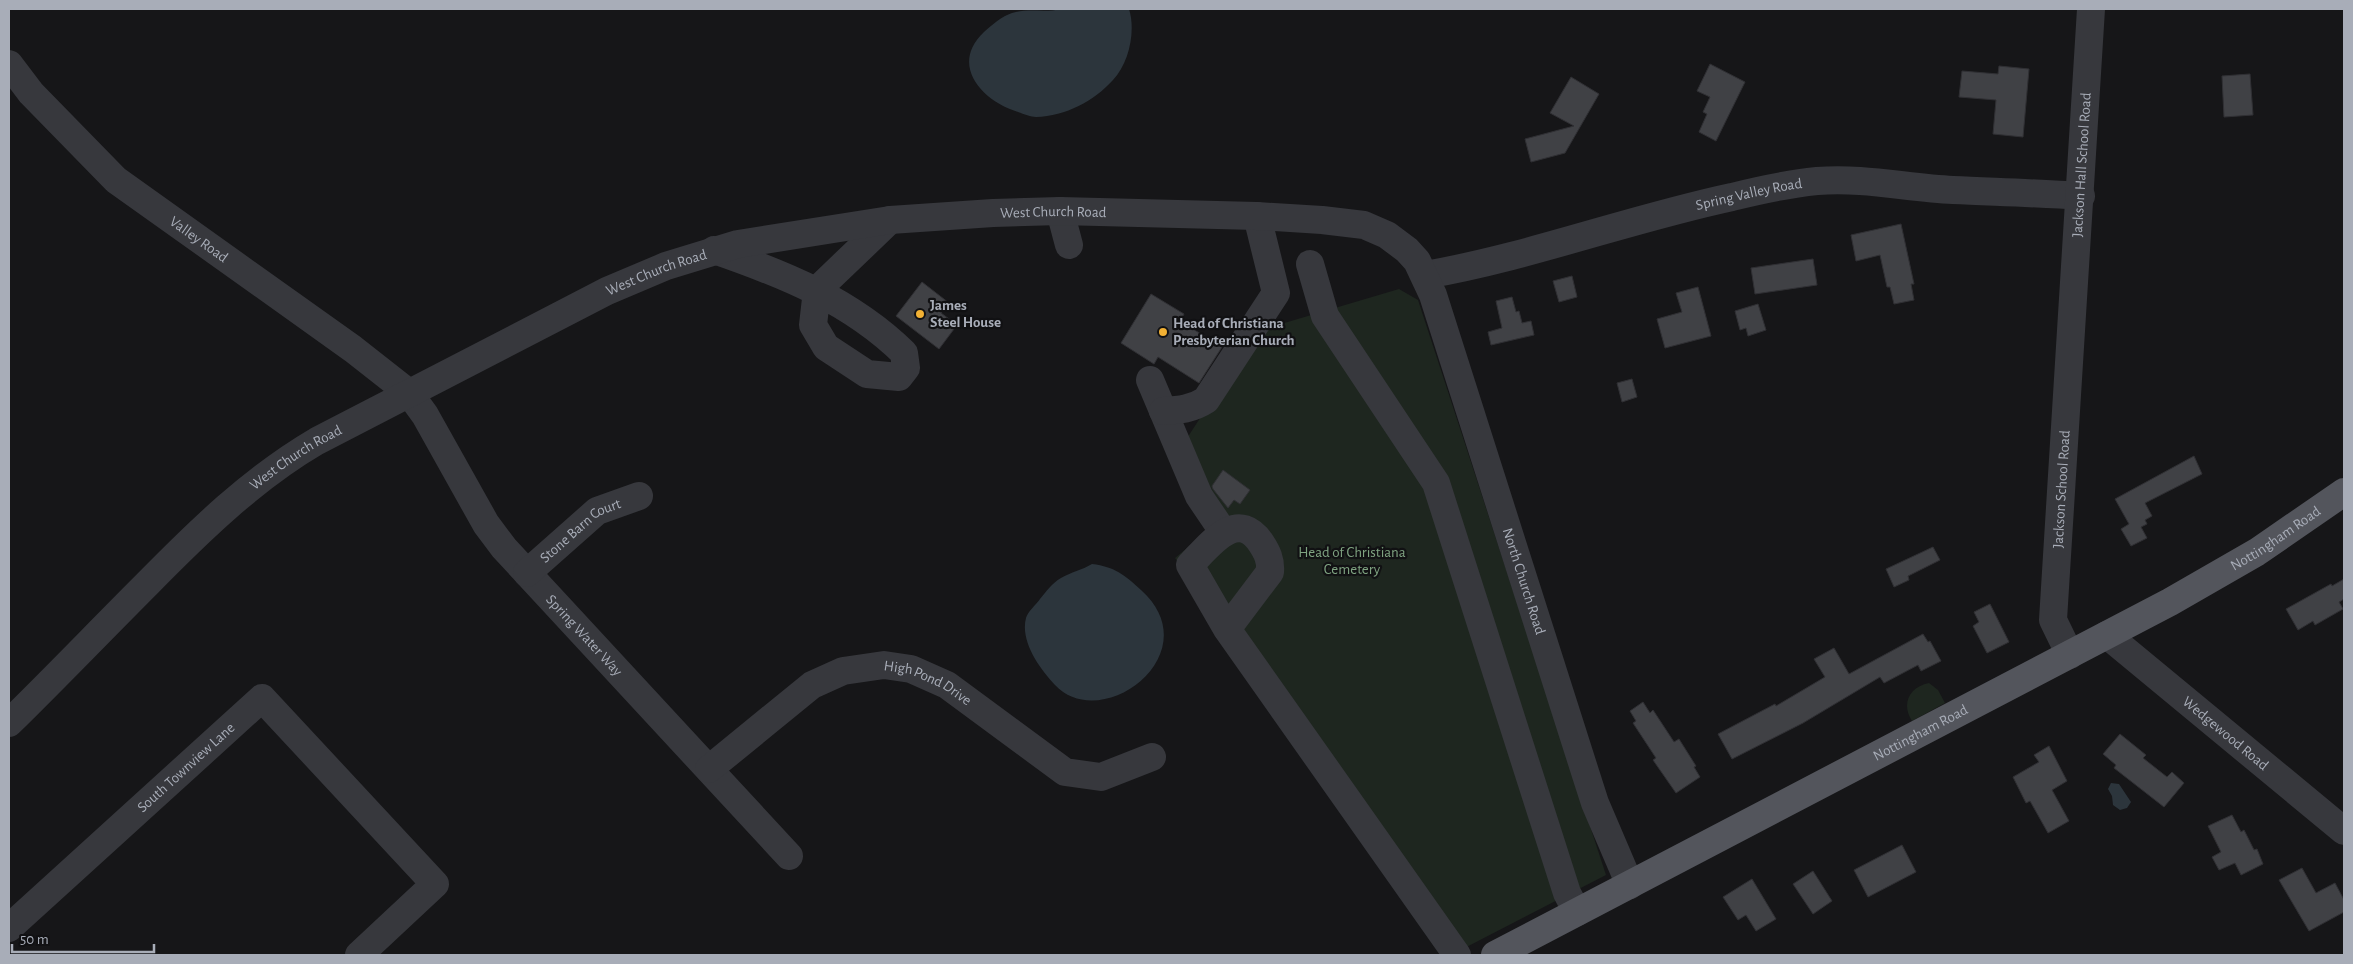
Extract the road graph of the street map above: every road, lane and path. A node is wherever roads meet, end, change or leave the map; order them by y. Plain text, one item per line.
1 (2091, 9) edge
2 (9, 64) edge
3 (2081, 196) junction
4 (1060, 211) junction
5 (1257, 216) junction
6 (890, 220) junction
7 (1069, 245) dead end
8 (714, 250) junction
9 (1310, 264) dead end
10 (1425, 275) junction
11 (2073, 320) joint
12 (1150, 380) dead end
13 (409, 393) junction
14 (1163, 411) junction
15 (2342, 494) edge
16 (639, 496) dead end
17 (1224, 533) junction
18 (527, 573) junction
19 (1227, 629) junction
20 (2107, 635) junction
21 (2070, 655) junction
22 (9, 723) edge
23 (1152, 757) dead end
24 (709, 769) junction
25 (2344, 831) edge
26 (789, 856) dead end
27 (1630, 885) junction
28 (1577, 912) junction
29 (9, 928) edge
30 (359, 955) edge
31 (1457, 955) edge
32 (1495, 955) edge

1 - 3 street, Jackson Hall School Road
2 - 13 street, Valley Road
3 - 10 street, Spring Valley Road
3 - 11 street, Jackson Hall School Road
4 - 5 street, West Church Road
4 - 6 street, West Church Road
4 - 7 street
5 - 10 street, West Church Road
5 - 14 street
6 - 8 street, West Church Road
6 - 8 street
8 - 13 street, West Church Road
9 - 28 street
10 - 27 street, North Church Road
11 - 21 street, Jackson School Road
12 - 14 street
13 - 18 street, Spring Water Way
13 - 22 street, West Church Road
14 - 17 street
15 - 20 main road, Nottingham Road
16 - 18 street, Stone Barn Court
17 - 19 street
17 - 19 street
18 - 24 street, Spring Water Way
19 - 31 street
20 - 21 main road, Nottingham Road
20 - 25 street, Wedgewood Road
21 - 27 main road, Nottingham Road
23 - 24 street, High Pond Drive
24 - 26 street, Spring Water Way
27 - 28 main road, Nottingham Road
28 - 32 main road, Nottingham Road
29 - 30 street, South Townview Lane

